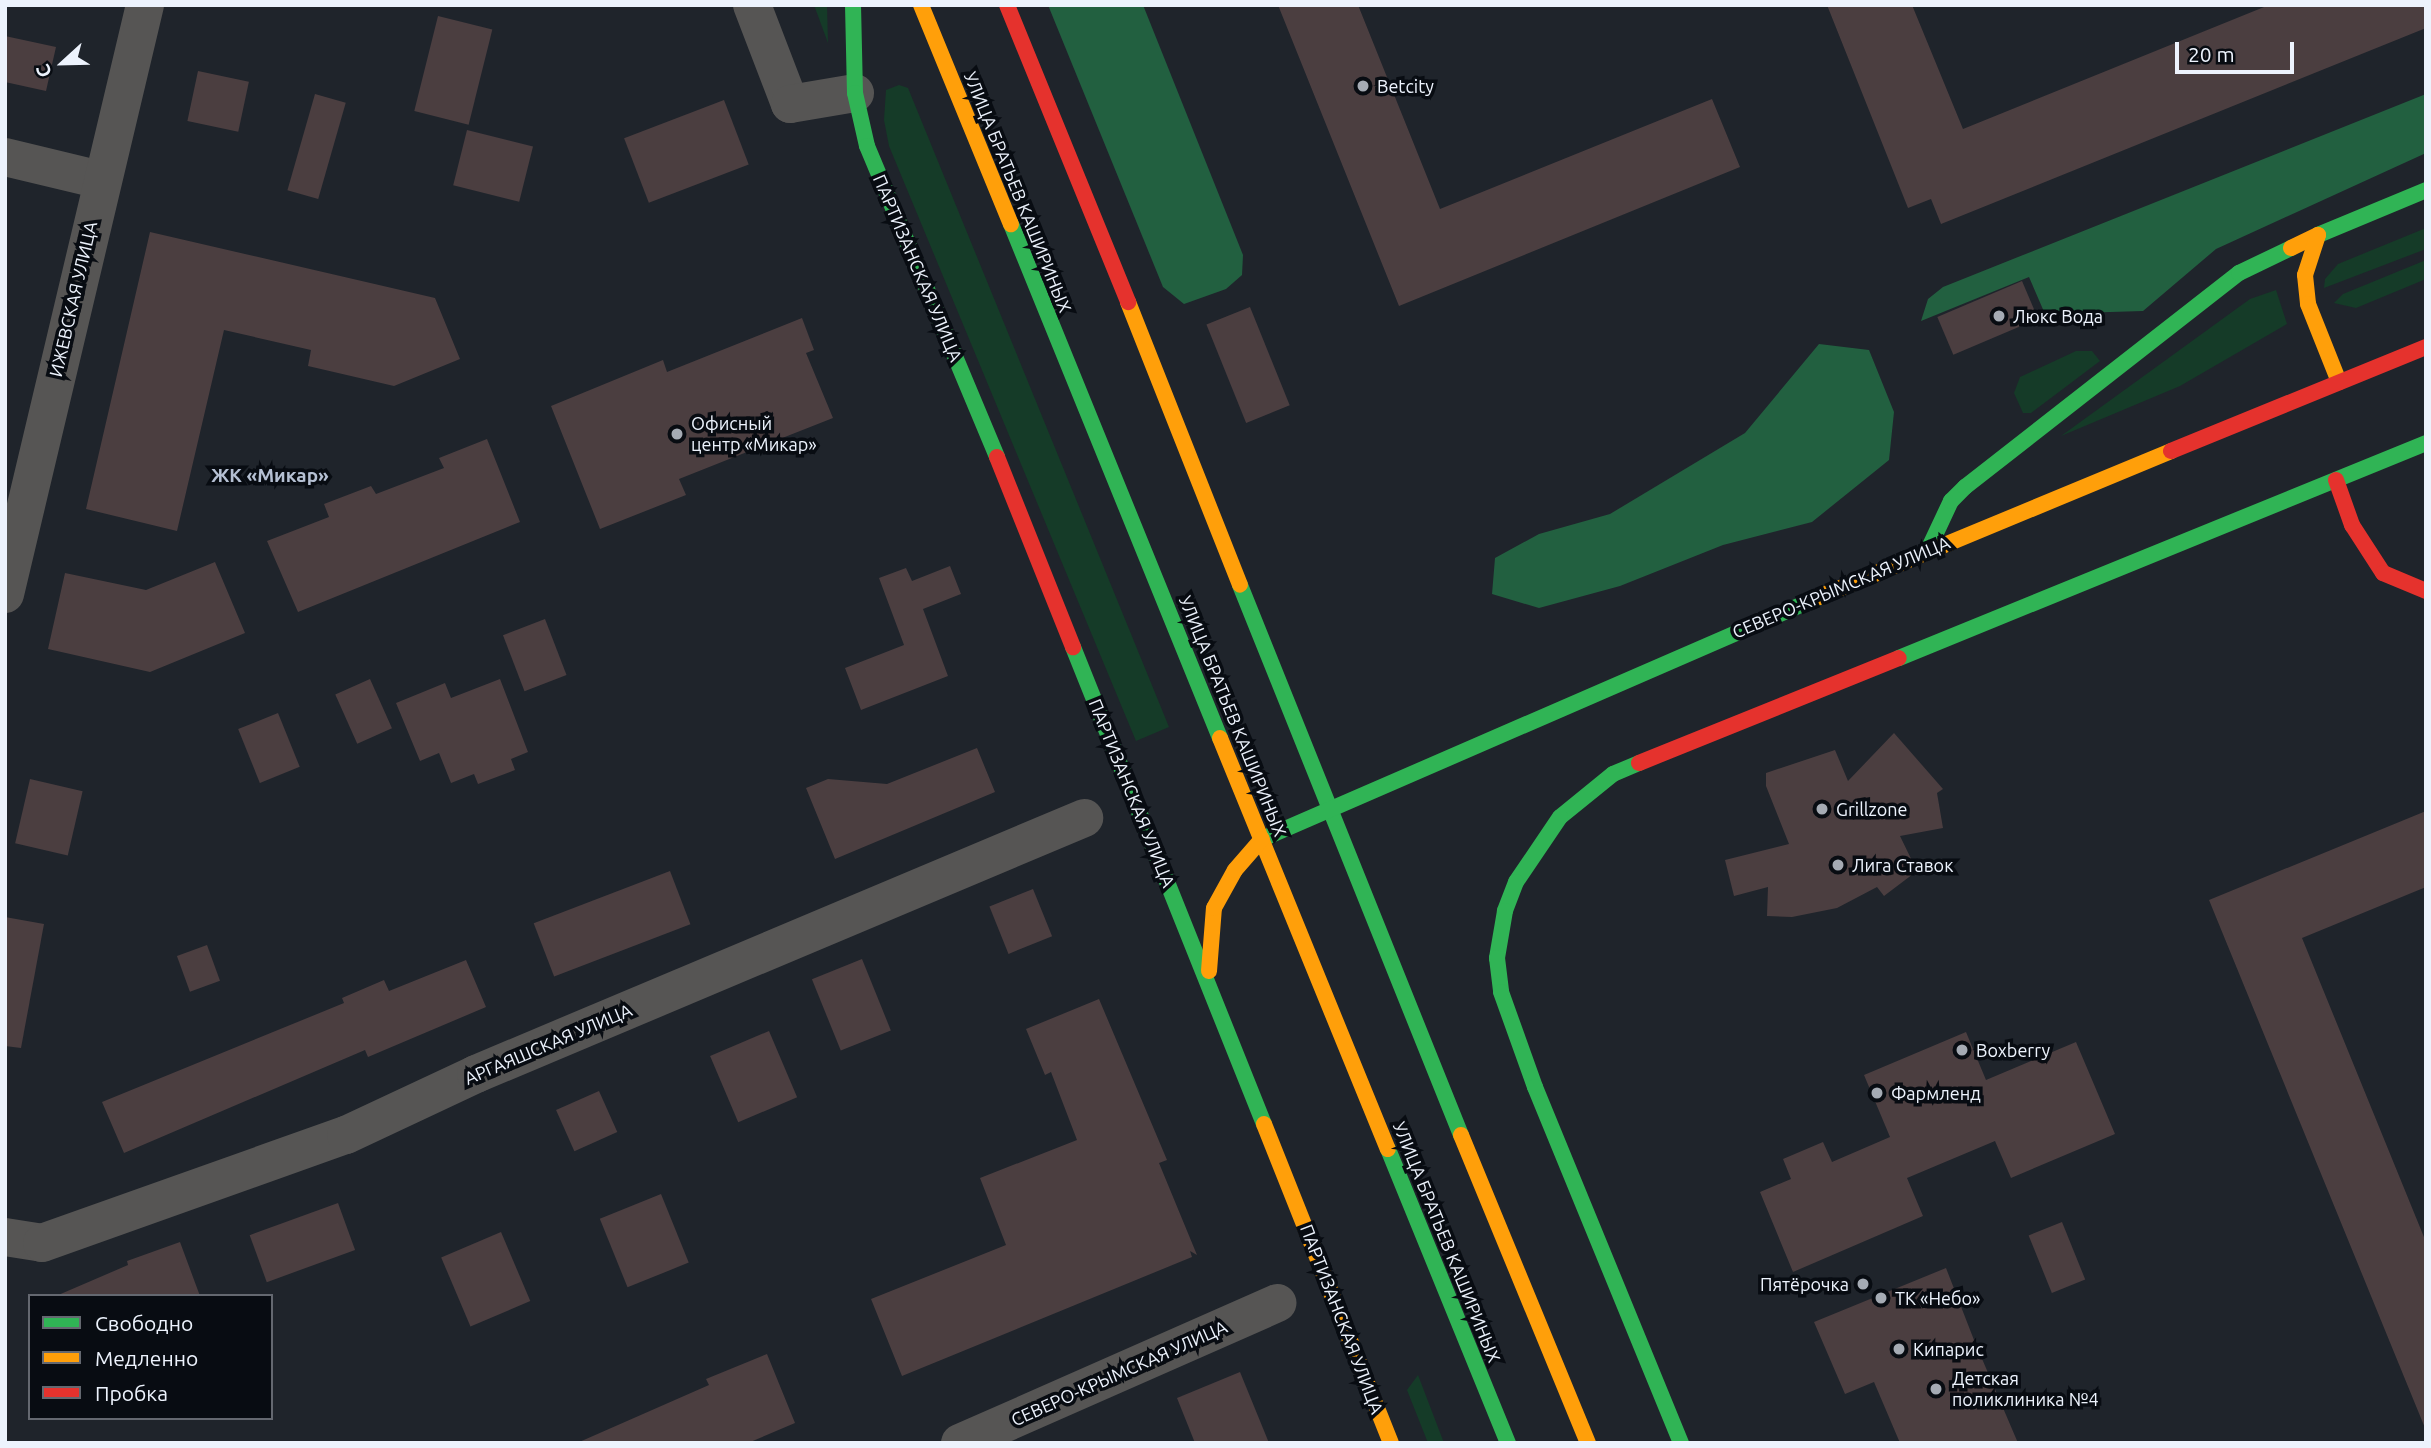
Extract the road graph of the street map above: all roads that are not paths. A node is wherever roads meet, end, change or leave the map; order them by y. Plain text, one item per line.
1 (145, 5) edge
2 (752, 5) edge
3 (853, 5) edge
4 (921, 5) edge
5 (1007, 5) edge
6 (855, 93) junction
7 (5, 157) edge
8 (101, 180) junction
9 (2426, 190) edge
10 (2318, 234) junction
11 (2426, 347) edge
12 (2339, 382) junction
13 (2426, 443) edge
14 (2336, 480) junction
15 (1928, 550) junction
16 (2426, 591) edge
17 (5, 594) edge
18 (1329, 808) junction
19 (1084, 818) dead end
20 (1262, 839) junction
21 (1209, 983) junction
22 (5, 1237) edge
23 (1278, 1303) dead end
24 (960, 1443) edge
25 (1391, 1443) edge
26 (1508, 1443) edge
27 (1588, 1443) edge
28 (1681, 1443) edge

1 - 8 street, ИЖЕВСКАЯ УЛИЦА
2 - 6 street
3 - 6 main road, ПАРТИЗАНСКАЯ УЛИЦА
4 - 20 main road, УЛИЦА БРАТЬЕВ КАШИРИНЫХ
5 - 18 main road
6 - 21 main road, ПАРТИЗАНСКАЯ УЛИЦА
7 - 8 street
8 - 17 street, ИЖЕВСКАЯ УЛИЦА
9 - 10 main road
10 - 12 main road
10 - 15 main road
11 - 12 main road, СЕВЕРО-КРЫМСКАЯ УЛИЦА
12 - 15 main road, СЕВЕРО-КРЫМСКАЯ УЛИЦА
13 - 14 main road
14 - 16 main road
14 - 28 main road
15 - 18 main road, СЕВЕРО-КРЫМСКАЯ УЛИЦА
18 - 20 main road, СЕВЕРО-КРЫМСКАЯ УЛИЦА
18 - 27 main road
19 - 22 street, АРГАЯШСКАЯ УЛИЦА
20 - 21 main road
20 - 26 main road, УЛИЦА БРАТЬЕВ КАШИРИНЫХ
21 - 25 main road, ПАРТИЗАНСКАЯ УЛИЦА
23 - 24 street, СЕВЕРО-КРЫМСКАЯ УЛИЦА

